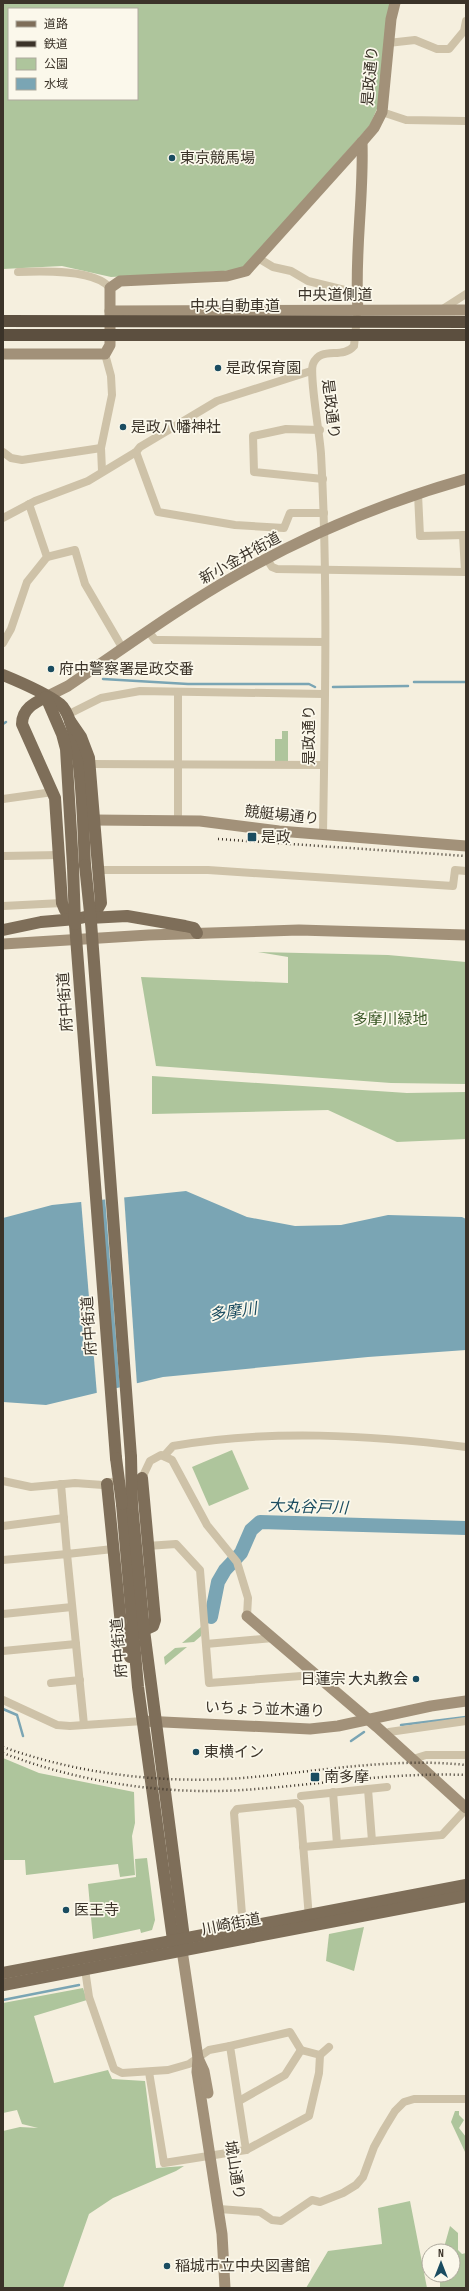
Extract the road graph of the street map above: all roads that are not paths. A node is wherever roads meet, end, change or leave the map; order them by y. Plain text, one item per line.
1 (395, 3) edge
2 (466, 21) edge
3 (388, 43) junction
4 (382, 112) junction
5 (466, 121) edge
6 (362, 142) junction
7 (258, 258) junction
8 (18, 272) dead end
9 (110, 288) junction
10 (357, 293) junction
11 (466, 294) edge
12 (358, 310) junction
13 (441, 310) junction
14 (466, 310) edge
15 (110, 311) junction
16 (3, 321) edge
17 (466, 322) edge
18 (3, 335) edge
19 (466, 335) edge
20 (3, 354) edge
21 (105, 354) junction
22 (311, 371) junction
23 (320, 430) junction
24 (101, 448) junction
25 (3, 452) edge
26 (136, 452) junction
27 (102, 470) junction
28 (323, 479) junction
29 (466, 479) edge
30 (418, 494) junction
31 (29, 504) junction
32 (324, 513) junction
33 (3, 518) edge
34 (325, 529) junction
35 (465, 535) edge
36 (47, 557) junction
37 (266, 558) junction
38 (325, 570) junction
39 (465, 572) edge
40 (149, 632) junction
41 (324, 642) junction
42 (3, 643) edge
43 (123, 649) junction
44 (3, 675) edge
45 (178, 692) junction
46 (324, 694) junction
47 (46, 697) junction
48 (68, 718) junction
49 (90, 764) junction
50 (178, 764) junction
51 (324, 766) junction
52 (53, 792) junction
53 (3, 799) edge
54 (94, 820) junction
55 (178, 821) junction
56 (323, 834) junction
57 (466, 846) edge
58 (60, 855) junction
59 (3, 856) edge
60 (98, 870) junction
61 (466, 871) edge
62 (101, 903) junction
63 (3, 906) edge
64 (63, 907) junction
65 (114, 916) junction
66 (90, 920) junction
67 (53, 921) junction
68 (75, 922) junction
69 (3, 930) edge
70 (197, 933) junction
71 (466, 935) edge
72 (92, 939) junction
73 (76, 940) junction
74 (3, 944) edge
75 (466, 1447) edge
76 (164, 1456) junction
77 (142, 1478) junction
78 (3, 1481) edge
79 (61, 1484) junction
80 (107, 1484) junction
81 (127, 1504) junction
82 (64, 1518) junction
83 (3, 1526) edge
84 (147, 1546) junction
85 (113, 1549) junction
86 (68, 1554) junction
87 (3, 1560) edge
88 (72, 1607) junction
89 (3, 1614) edge
90 (247, 1616) joint
91 (144, 1630) junction
92 (272, 1638) junction
93 (76, 1644) junction
94 (206, 1644) junction
95 (3, 1651) edge
96 (315, 1675) junction
97 (80, 1680) junction
98 (51, 1683) dead end
99 (138, 1687) junction
100 (3, 1700) edge
101 (466, 1701) edge
102 (156, 1720) junction
103 (367, 1720) junction
104 (143, 1721) junction
105 (466, 1721) edge
106 (84, 1725) junction
107 (386, 1736) junction
108 (466, 1755) edge
109 (412, 1759) junction
110 (387, 1787) dead end
111 (368, 1789) junction
112 (333, 1792) junction
113 (302, 1796) dead end
114 (466, 1808) edge
115 (372, 1841) junction
116 (337, 1844) junction
117 (303, 1847) junction
118 (466, 1885) edge
119 (466, 1896) edge
120 (309, 1920) junction
121 (244, 1927) junction
122 (178, 1939) junction
123 (182, 1950) junction
124 (84, 1969) junction
125 (11, 1975) edge
126 (3, 1985) edge
127 (230, 2046) junction
128 (329, 2047) dead end
129 (301, 2050) junction
130 (320, 2055) junction
131 (198, 2058) junction
132 (149, 2072) junction
133 (466, 2099) edge
134 (239, 2101) junction
135 (246, 2150) junction
136 (214, 2156) junction
137 (222, 2208) junction
138 (224, 2288) edge
139 (232, 2288) edge

1 - 3 street, 是政通り
2 - 3 street
3 - 4 street, 是政通り
4 - 5 street
4 - 6 street, 是政通り
6 - 7 street
6 - 10 street, 是政通り
7 - 9 street
7 - 10 street
8 - 9 street
9 - 15 street
10 - 12 street, 是政通り
11 - 13 street
12 - 13 street, 中央道側道
12 - 15 street, 中央道側道
12 - 22 street, 是政通り
13 - 14 street, 中央道側道
15 - 21 street
16 - 17 highway, 中央自動車道, bridge
18 - 19 highway, 中央自動車道, bridge
20 - 21 street
21 - 24 street
22 - 23 street, 是政通り
22 - 26 street
23 - 28 street, 是政通り
23 - 28 street
24 - 25 street
24 - 27 street
26 - 27 street
26 - 32 street
27 - 31 street
28 - 32 street, 是政通り
29 - 30 street, 新小金井街道
30 - 34 street, 新小金井街道
30 - 35 street
31 - 33 street
31 - 36 street
32 - 34 street, 是政通り
34 - 37 street, 新小金井街道
34 - 38 street, 是政通り
35 - 39 street
36 - 42 street
36 - 43 street
37 - 38 street
37 - 40 street, 新小金井街道
38 - 39 street
38 - 41 street, 是政通り
40 - 41 street
40 - 43 street, 新小金井街道
41 - 46 street, 是政通り
43 - 47 street, 新小金井街道
44 - 47 main road, 府中街道
45 - 46 street
45 - 48 street
45 - 50 street
46 - 51 street, 是政通り
47 - 48 main road, 府中街道
47 - 52 main road
47 - 68 main road, 府中街道, bridge
48 - 49 main road
48 - 66 main road, 府中街道, bridge
49 - 50 street
49 - 54 main road
50 - 51 street
50 - 55 street
51 - 56 street, 是政通り
52 - 53 street
52 - 58 main road
54 - 55 street, 競艇場通り
54 - 60 main road
55 - 56 street, 競艇場通り
56 - 57 street, 競艇場通り
58 - 59 street
58 - 64 main road
60 - 61 street
60 - 62 main road
62 - 65 main road
62 - 66 main road
63 - 64 street
64 - 67 main road
64 - 68 main road
65 - 66 main road
65 - 70 main road
66 - 68 main road
66 - 72 main road, 府中街道
67 - 68 main road
67 - 69 main road
68 - 73 main road, 府中街道
70 - 71 street
70 - 72 street
72 - 73 street
72 - 81 main road, 府中街道, bridge
73 - 74 street
73 - 81 main road, 府中街道, bridge
75 - 76 street
76 - 77 street
76 - 90 street
77 - 80 street
77 - 84 main road
78 - 79 street
79 - 80 street
79 - 82 street
80 - 85 main road
81 - 91 main road, 府中街道
81 - 99 main road, 府中街道
82 - 83 street
82 - 86 street
84 - 91 main road
84 - 94 street
85 - 86 street
85 - 99 main road
86 - 87 street
86 - 88 street
88 - 89 street
88 - 93 street
90 - 92 street
91 - 102 main road, 府中街道
92 - 94 street
92 - 96 street
93 - 95 street
93 - 97 street
94 - 96 street
96 - 103 street
97 - 98 street
97 - 106 street
99 - 104 main road, 府中街道
100 - 106 street
101 - 103 street, いちょう並木通り
102 - 103 street, いちょう並木通り
102 - 104 street, いちょう並木通り
102 - 122 main road, 府中街道
103 - 107 street
104 - 106 street
104 - 122 main road, 府中街道
105 - 107 street
107 - 109 street
108 - 109 street
109 - 114 street
110 - 111 street
111 - 112 street
111 - 115 street
112 - 113 street
112 - 116 street
114 - 115 street
115 - 116 street
116 - 117 street
117 - 120 street
117 - 121 street
118 - 120 main road, 川崎街道
119 - 120 main road, 川崎街道
120 - 121 main road, 川崎街道
120 - 123 main road, 川崎街道
121 - 122 main road, 川崎街道
122 - 123 main road
122 - 125 main road, 川崎街道
123 - 124 main road, 川崎街道
123 - 131 street, 城山通り
124 - 125 main road, 川崎街道
124 - 132 street
125 - 126 main road, 川崎街道
127 - 129 street
127 - 131 street
127 - 134 street
128 - 130 street
129 - 130 street
129 - 134 street
130 - 135 street
131 - 132 street
131 - 136 street, 城山通り
132 - 136 street
133 - 137 street
134 - 135 street
135 - 136 street
136 - 137 street, 城山通り
137 - 138 street, 城山通り
137 - 139 street, 城山通り

